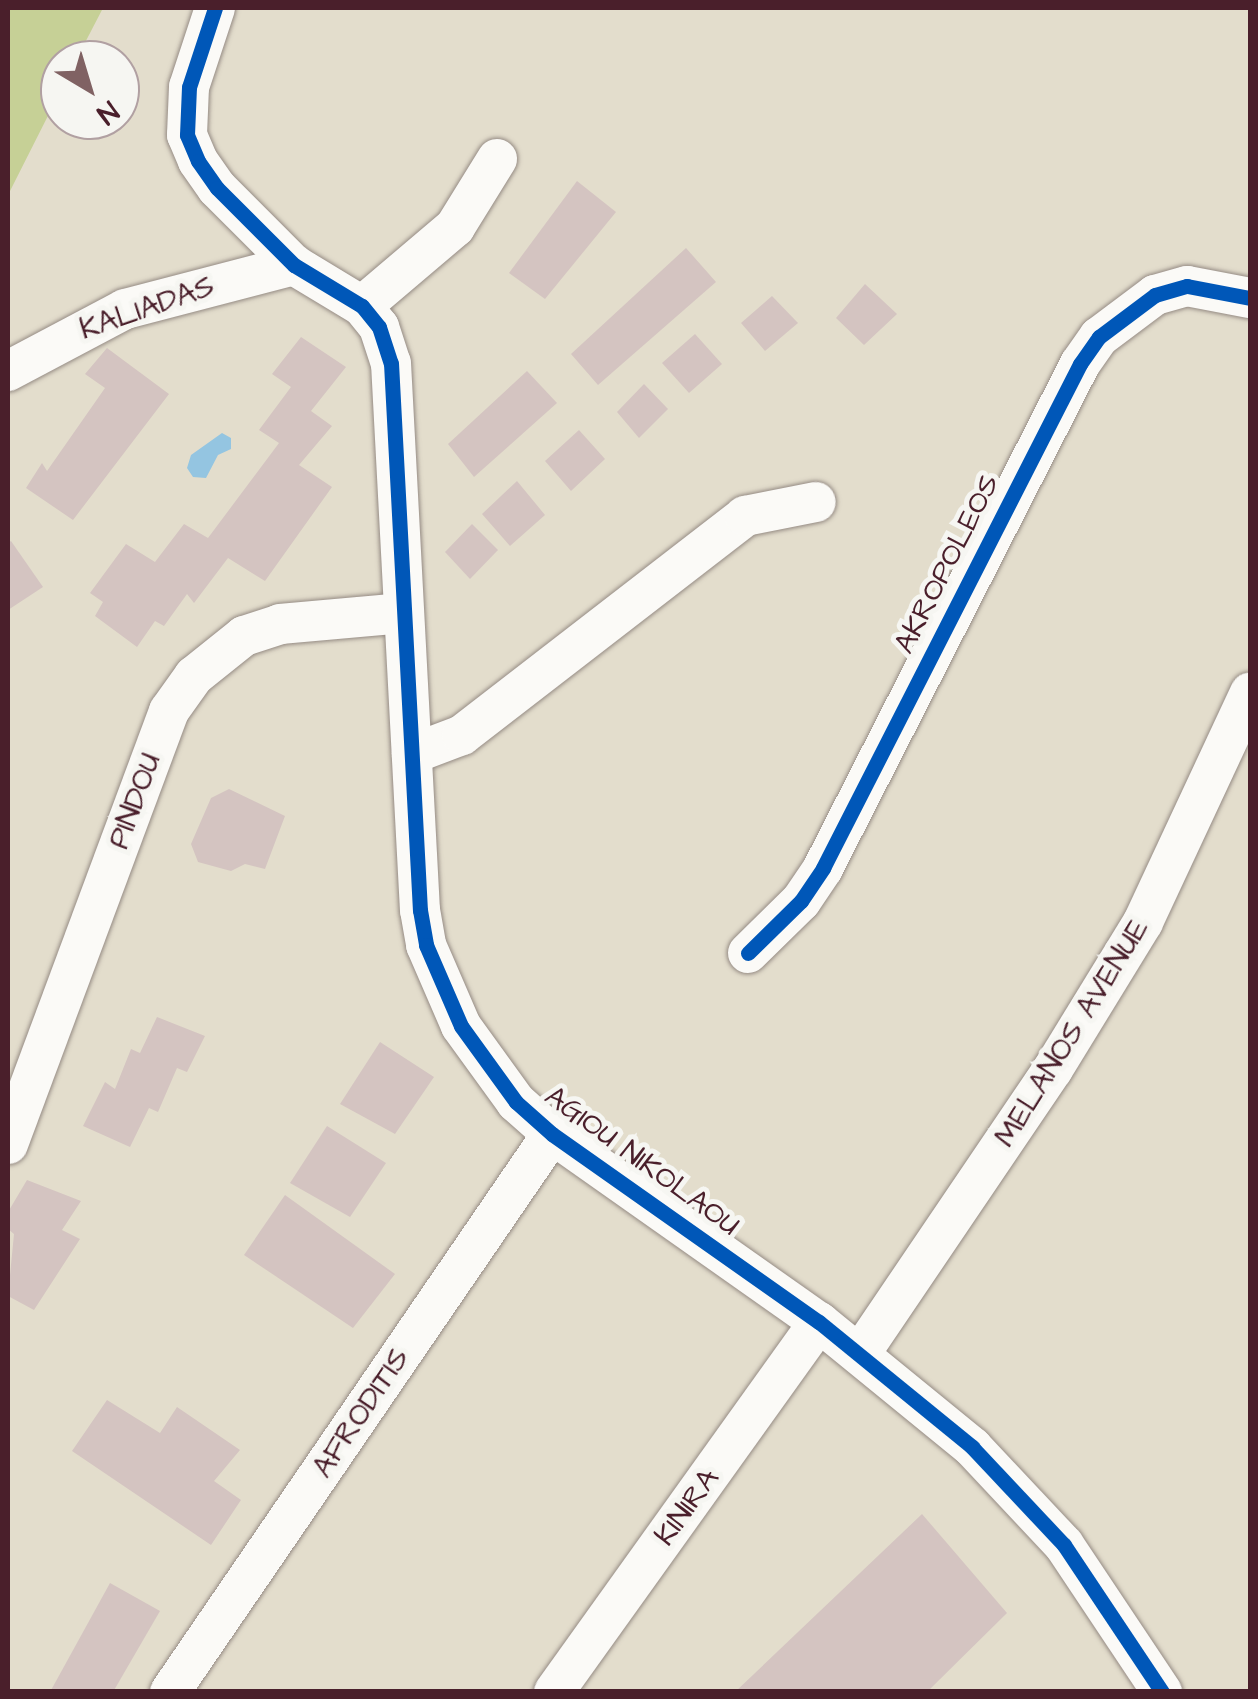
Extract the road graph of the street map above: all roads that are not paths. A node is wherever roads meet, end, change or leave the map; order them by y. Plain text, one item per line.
1 (215, 8) edge
2 (498, 159) dead end
3 (294, 265) junction
4 (1250, 298) edge
5 (362, 306) junction
6 (8, 371) edge
7 (816, 502) dead end
8 (404, 612) junction
9 (1247, 709) edge
10 (412, 754) junction
11 (748, 953) dead end
12 (552, 1134) junction
13 (8, 1144) edge
14 (819, 1322) junction
15 (860, 1354) junction
16 (170, 1692) edge
17 (554, 1692) edge
18 (1162, 1692) edge

1 - 3 street
2 - 5 street
3 - 5 street
3 - 6 street, KALIADAS
4 - 11 street, AKROPOLEOS
5 - 8 street, AGIOU NIKOLAOU
7 - 10 street
8 - 10 street, AGIOU NIKOLAOU
8 - 13 street, PINDOU
9 - 15 street, MELANOS AVENUE
10 - 12 street, AGIOU NIKOLAOU
12 - 14 street, AGIOU NIKOLAOU
12 - 16 street, AFRODITIS
14 - 15 street, AGIOU NIKOLAOU
14 - 17 street, KINIRA
15 - 18 street, AGIOU NIKOLAOU

